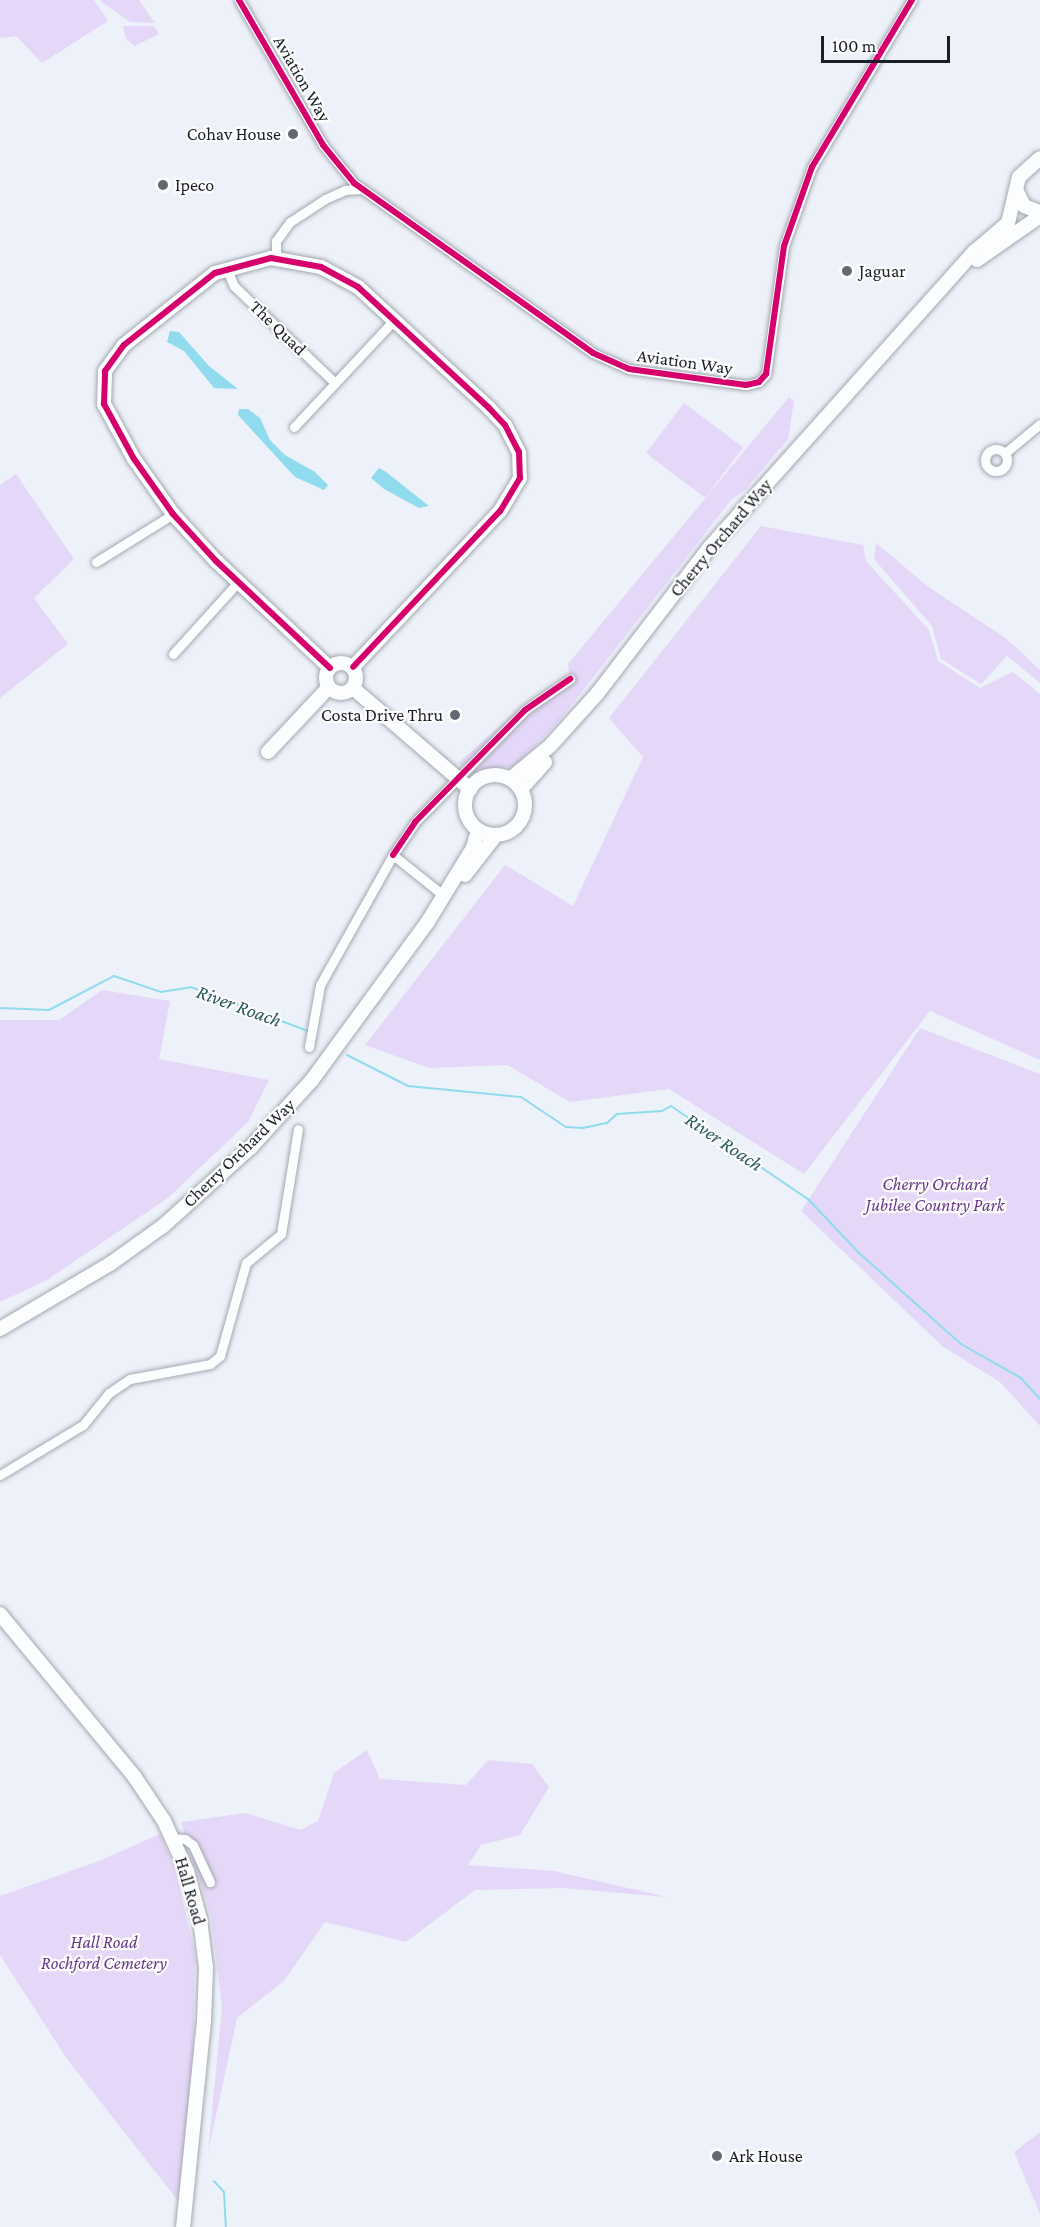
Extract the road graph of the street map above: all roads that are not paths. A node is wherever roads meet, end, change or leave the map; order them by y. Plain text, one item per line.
1 (239, 0) edge
2 (912, 0) edge
3 (1040, 158) edge
4 (1034, 166) edge
5 (362, 189) junction
6 (1016, 190) junction
7 (1040, 214) edge
8 (276, 258) junction
9 (227, 268) junction
10 (935, 298) junction
11 (394, 320) junction
12 (335, 383) junction
13 (1040, 424) edge
14 (294, 427) dead end
15 (1005, 453) dead end
16 (173, 514) junction
17 (96, 562) dead end
18 (238, 582) junction
19 (172, 654) dead end
20 (352, 667) junction
21 (330, 668) junction
22 (570, 679) dead end
23 (329, 687) junction
24 (352, 688) junction
25 (597, 694) junction
26 (267, 752) dead end
27 (457, 778) junction
28 (510, 778) junction
29 (470, 789) junction
30 (521, 789) junction
31 (478, 830) junction
32 (496, 836) junction
33 (393, 855) junction
34 (443, 894) junction
35 (427, 923) junction
36 (309, 1047) dead end
37 (298, 1129) dead end
38 (0, 1329) edge
39 (0, 1475) edge
40 (0, 1614) edge
41 (172, 1838) junction
42 (210, 1882) dead end
43 (183, 2227) edge

1 - 5 street, Aviation Way
2 - 5 street, Aviation Way
3 - 4 main road, Cherry Orchard Way
4 - 6 main road, Cherry Orchard Way
5 - 8 street
6 - 7 main road, Cherry Orchard Way
6 - 10 main road, Cherry Orchard Way
7 - 10 main road, Cherry Orchard Way
8 - 9 main road
8 - 11 main road
9 - 12 street, The Quad
9 - 16 main road
10 - 25 main road, Cherry Orchard Way
11 - 12 street
11 - 20 main road
12 - 14 street
13 - 15 street
16 - 17 street
16 - 18 main road
18 - 19 street
18 - 21 main road
20 - 21 main road
20 - 24 main road
21 - 23 main road
22 - 27 street
23 - 24 main road
23 - 26 main road
24 - 27 main road
25 - 28 main road, Cherry Orchard Way
25 - 30 main road
27 - 29 main road
27 - 33 street
28 - 29 main road
28 - 30 main road
29 - 31 main road
30 - 32 main road
31 - 32 main road
31 - 34 main road, Cherry Orchard Way
32 - 35 main road, Cherry Orchard Way
33 - 34 street
33 - 36 street
34 - 35 main road, Cherry Orchard Way
35 - 38 main road, Cherry Orchard Way
37 - 39 street
40 - 41 main road, Hall Road
41 - 42 street
41 - 43 main road, Hall Road

